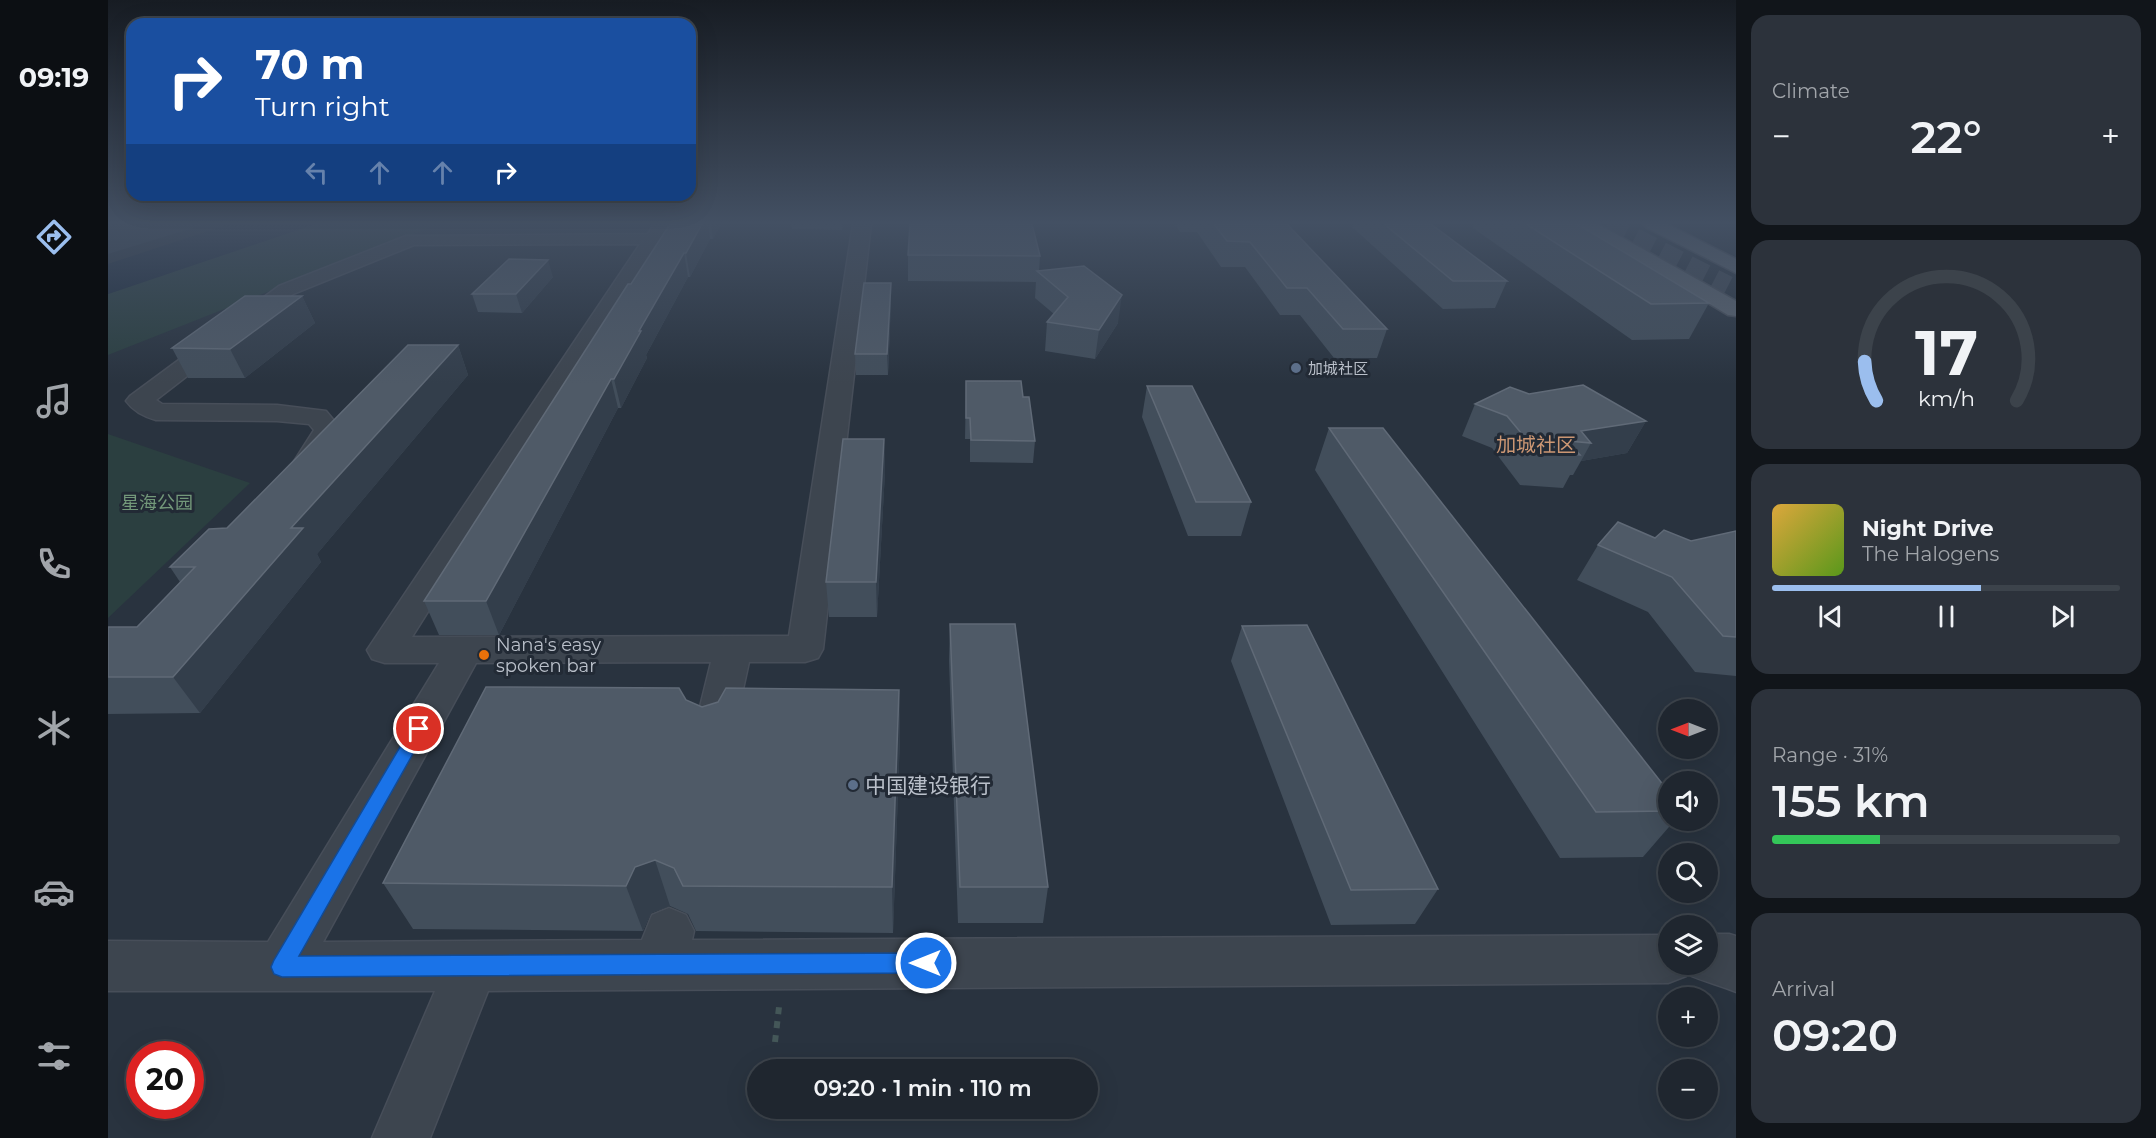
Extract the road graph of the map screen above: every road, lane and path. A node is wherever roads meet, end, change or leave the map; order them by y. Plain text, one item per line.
1 (318, 277) edge
2 (629, 277) edge
3 (855, 277) edge
4 (1678, 277) edge
5 (1736, 310) edge
6 (292, 479) edge
7 (733, 649) junction
8 (465, 650) junction
9 (713, 735) edge
10 (1718, 958) edge
11 (1658, 959) edge
12 (472, 965) junction
13 (108, 966) edge
14 (282, 967) junction
15 (1736, 967) edge
16 (401, 1138) edge

1 - 6 street
2 - 8 street
3 - 7 street
4 - 5 main road
7 - 8 street
7 - 9 street
8 - 14 street
10 - 15 street
11 - 12 street
12 - 14 street
12 - 16 street
13 - 14 street

